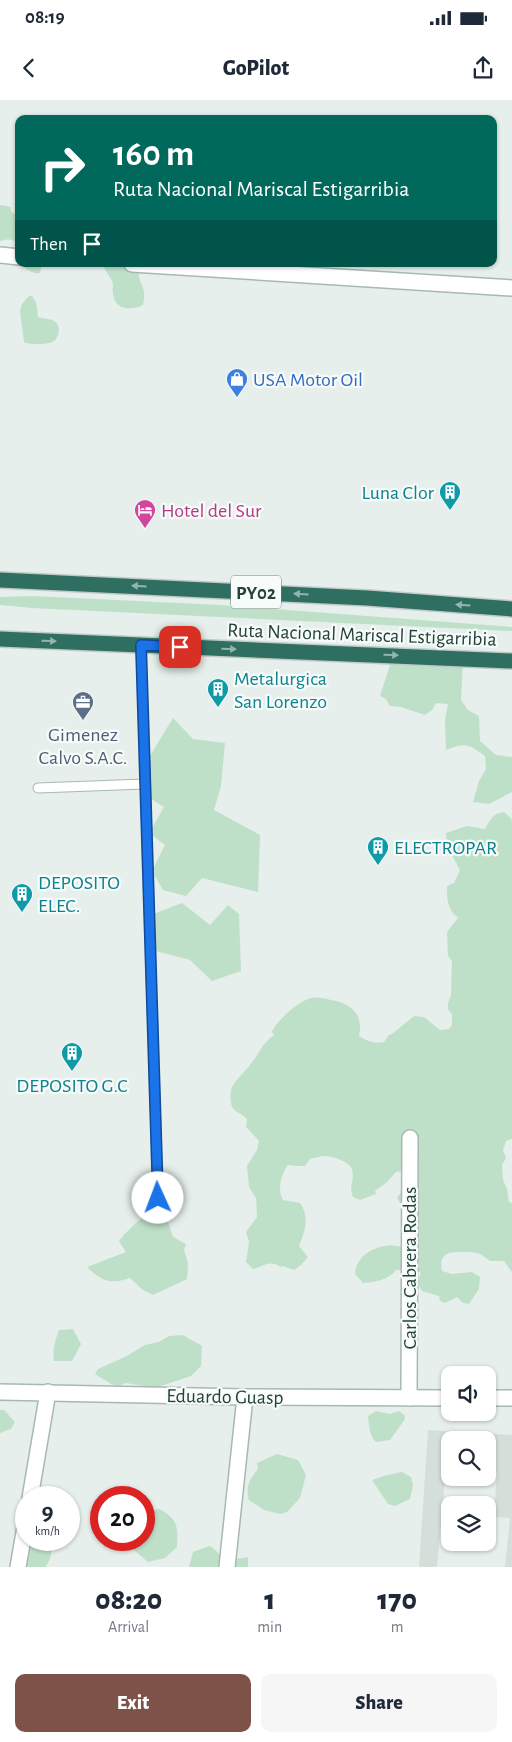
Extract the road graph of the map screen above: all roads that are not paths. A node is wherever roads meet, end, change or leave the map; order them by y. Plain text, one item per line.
1 (0, 255) edge
2 (15, 256) edge
3 (180, 267) edge
4 (512, 288) edge
5 (0, 580) edge
6 (512, 609) edge
7 (0, 639) edge
8 (141, 645) junction
9 (512, 660) edge
10 (145, 784) junction
11 (38, 788) dead end
12 (410, 1138) dead end
13 (158, 1198) dead end
14 (0, 1392) edge
15 (48, 1392) junction
16 (245, 1397) junction
17 (409, 1398) junction
18 (441, 1398) edge
19 (496, 1398) edge
20 (512, 1398) edge
21 (32, 1486) edge
22 (21, 1551) edge
23 (18, 1567) edge
24 (226, 1567) edge

1 - 2 street
3 - 4 street
6 -> 5 highway, Ruta Nacional Mariscal Estigarribia / PY02
7 -> 8 highway, Ruta Nacional Mariscal Estigarribia
8 -> 9 highway, Ruta Nacional Mariscal Estigarribia
8 - 10 lane
10 - 11 lane
10 - 13 lane
12 - 17 street, Carlos Cabrera Rodas
14 - 15 street, Eduardo Guasp
15 - 16 street, Eduardo Guasp
15 - 21 street
16 - 17 street, Eduardo Guasp
16 - 24 street
17 - 18 street, Eduardo Guasp
19 - 20 street
22 - 23 street

